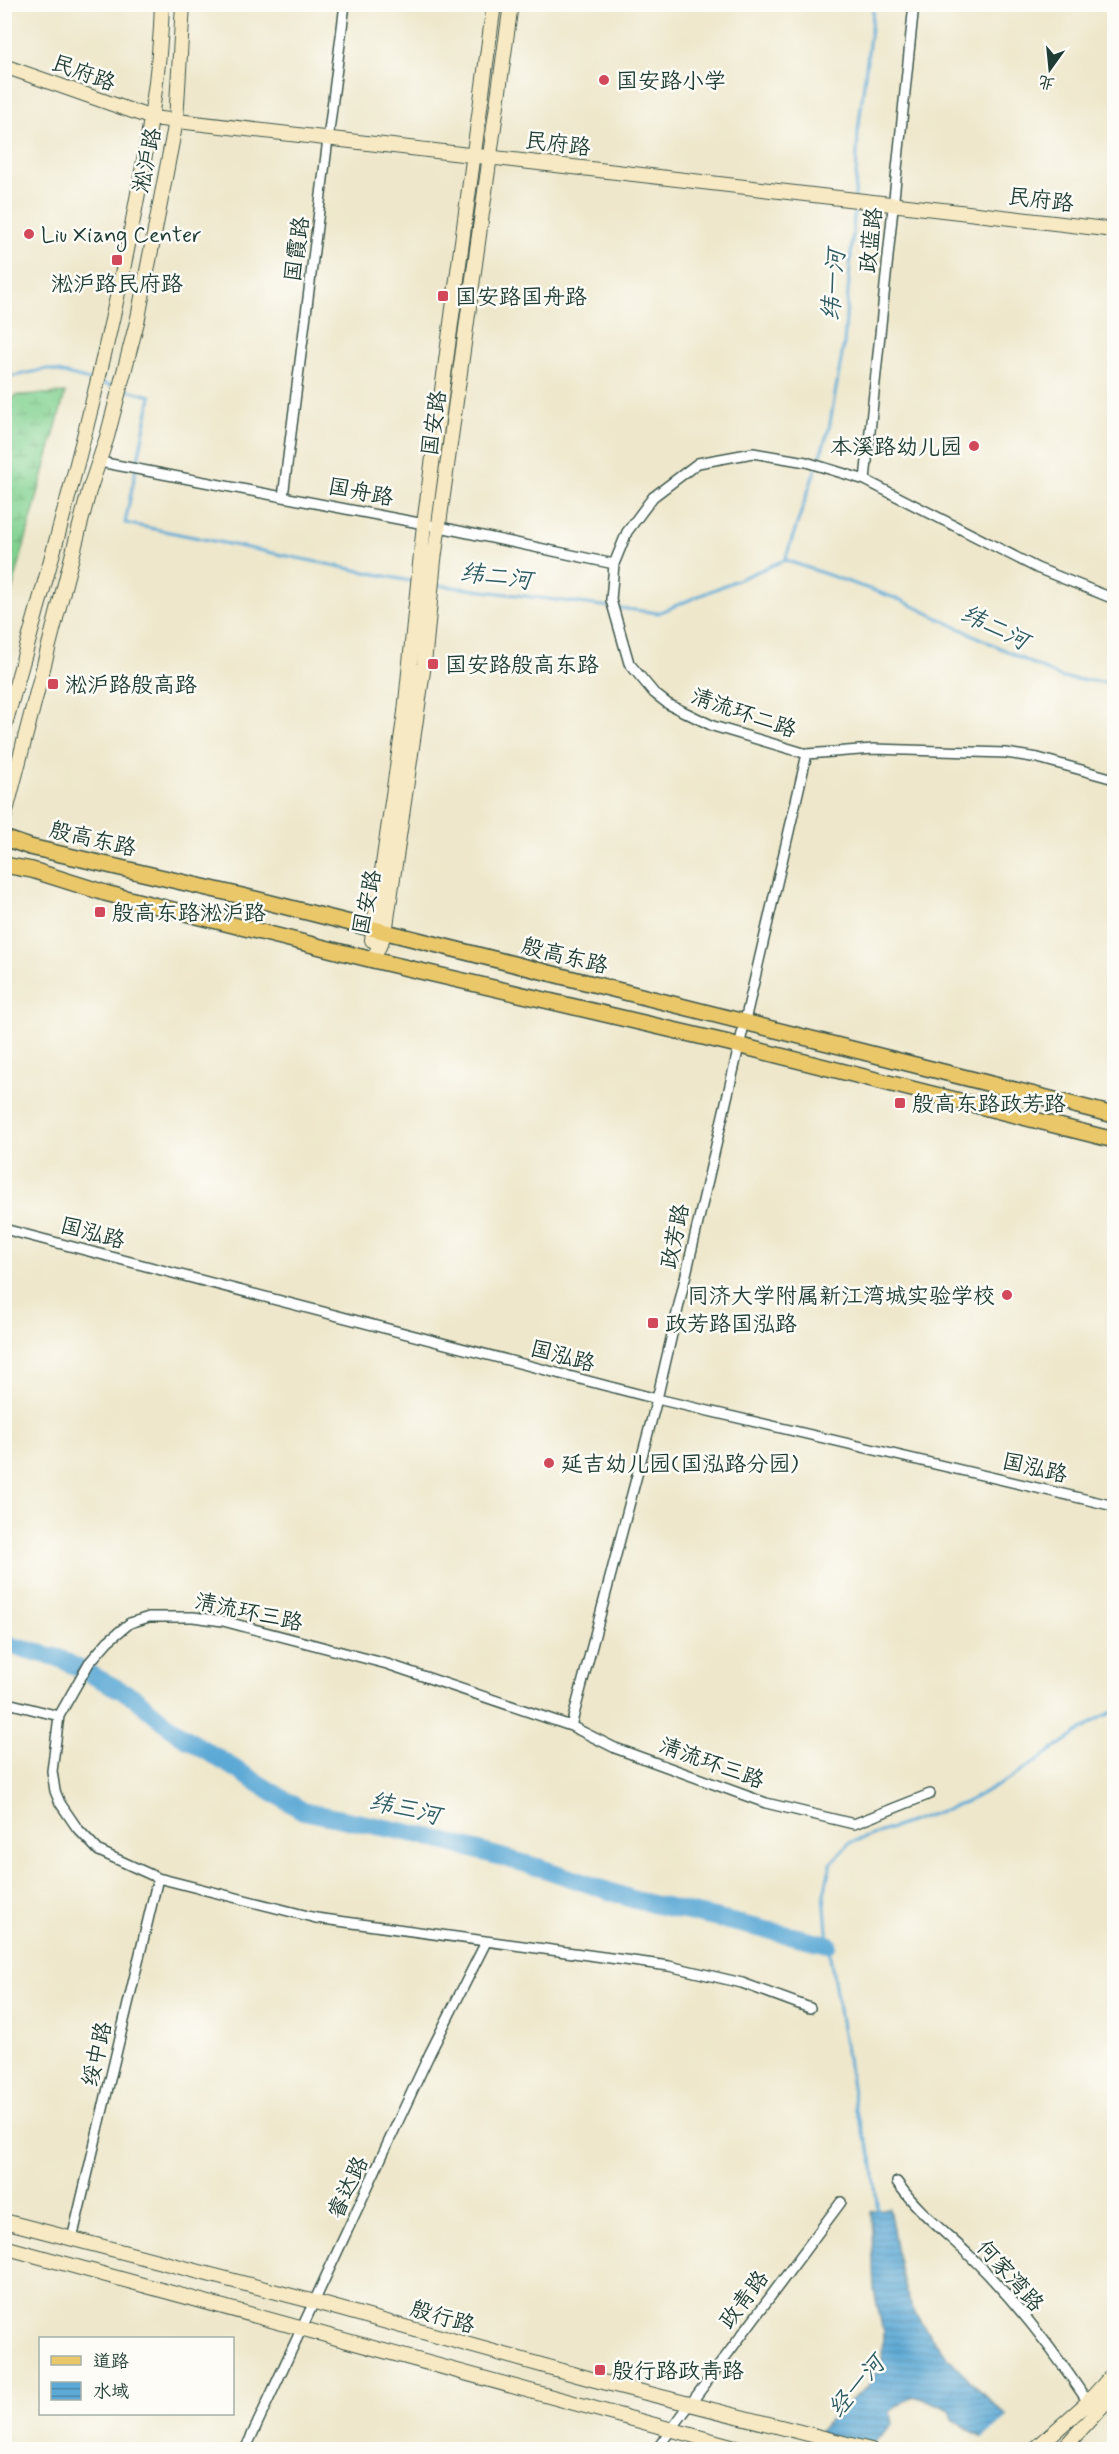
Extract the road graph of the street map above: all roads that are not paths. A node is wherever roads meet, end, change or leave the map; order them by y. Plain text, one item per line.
1 (183, 4) edge
2 (345, 4) edge
3 (494, 4) edge
4 (511, 4) edge
5 (914, 4) edge
6 (162, 5) edge
7 (4, 66) edge
8 (152, 118) junction
9 (176, 121) junction
10 (330, 138) junction
11 (474, 155) junction
12 (489, 156) junction
13 (893, 203) junction
14 (1114, 230) edge
15 (79, 456) junction
16 (100, 462) junction
17 (865, 480) junction
18 (283, 497) junction
19 (424, 524) junction
20 (440, 527) junction
21 (427, 560) junction
22 (614, 564) junction
23 (1114, 599) edge
24 (4, 728) edge
25 (807, 754) junction
26 (1114, 779) edge
27 (4, 819) edge
28 (4, 838) edge
29 (4, 865) edge
30 (379, 931) junction
31 (373, 960) junction
32 (746, 1023) junction
33 (740, 1046) junction
34 (1114, 1114) edge
35 (1114, 1140) edge
36 (4, 1229) edge
37 (657, 1399) junction
38 (1114, 1506) edge
39 (4, 1701) edge
40 (59, 1716) junction
41 (571, 1726) junction
42 (930, 1794) dead end
43 (158, 1878) junction
44 (486, 1942) junction
45 (810, 2008) dead end
46 (897, 2182) dead end
47 (841, 2202) dead end
48 (4, 2221) edge
49 (72, 2239) junction
50 (4, 2247) edge
51 (315, 2302) junction
52 (301, 2329) junction
53 (1114, 2373) edge
54 (1114, 2393) edge
55 (1088, 2402) junction
56 (689, 2403) junction
57 (671, 2430) junction
58 (729, 2447) edge
59 (245, 2450) edge
60 (656, 2450) edge
61 (746, 2450) edge
62 (870, 2450) edge
63 (1034, 2450) edge
64 (1062, 2450) edge

1 - 9 main road, 淞沪路
2 - 10 street, 国霞路
3 - 11 main road, 国安路
4 - 12 main road, 国安路
5 - 13 street, 政蓝路
6 - 8 main road, 淞沪路
7 - 8 main road, 民府路
8 - 9 main road, 民府路
8 - 15 main road, 淞沪路
9 - 10 main road, 民府路
9 - 16 main road, 淞沪路
10 - 11 main road, 民府路
10 - 18 street, 国霞路
11 - 12 main road, 民府路
11 - 19 main road, 国安路
12 - 13 main road, 民府路
12 - 20 main road, 国安路
13 - 14 main road, 民府路
13 - 17 street, 政蓝路
15 - 16 street
15 - 24 main road, 淞沪路
16 - 18 street, 国舟路
16 - 27 main road, 淞沪路
17 - 22 street, 清流环二路
17 - 23 street, 清流环二路
18 - 19 street, 国舟路
19 - 20 street, 国舟路
19 - 21 main road, 国安路
20 - 21 main road, 国安路
20 - 22 street, 国舟路
21 - 30 main road, 国安路
22 - 25 street, 清流环二路
25 - 26 street, 清流环二路
25 - 32 street, 政芳路
28 - 30 main road, 殷高东路
29 - 31 main road, 殷高东路
30 - 31 main road, 国安路
30 - 32 main road, 殷高东路
31 - 33 main road, 殷高东路
32 - 33 street, 政芳路
32 - 34 main road, 殷高东路
33 - 35 main road, 殷高东路
33 - 37 street, 政芳路
36 - 37 street, 国泓路
37 - 38 street, 国泓路
37 - 41 street, 政芳路
39 - 40 street
40 - 41 street, 清流环三路
40 - 43 street, 清流环三路
41 - 42 street, 清流环三路
43 - 44 street, 清流环三路
43 - 49 street, 绥中路
44 - 45 street, 清流环三路
44 - 51 street, 睿达路
46 - 55 street, 何家湾路
47 - 56 street, 政青路
48 - 49 main road, 殷行路
49 - 51 main road, 殷行路
50 - 52 main road
51 - 52 street, 睿达路
51 - 56 main road, 殷行路
52 - 57 main road
52 - 59 street, 睿达路
53 - 55 main road
54 - 64 main road
55 - 63 main road
56 - 57 street, 政青路
56 - 62 main road, 殷行路
57 - 58 main road
57 - 60 street, 政青路
58 - 61 main road

